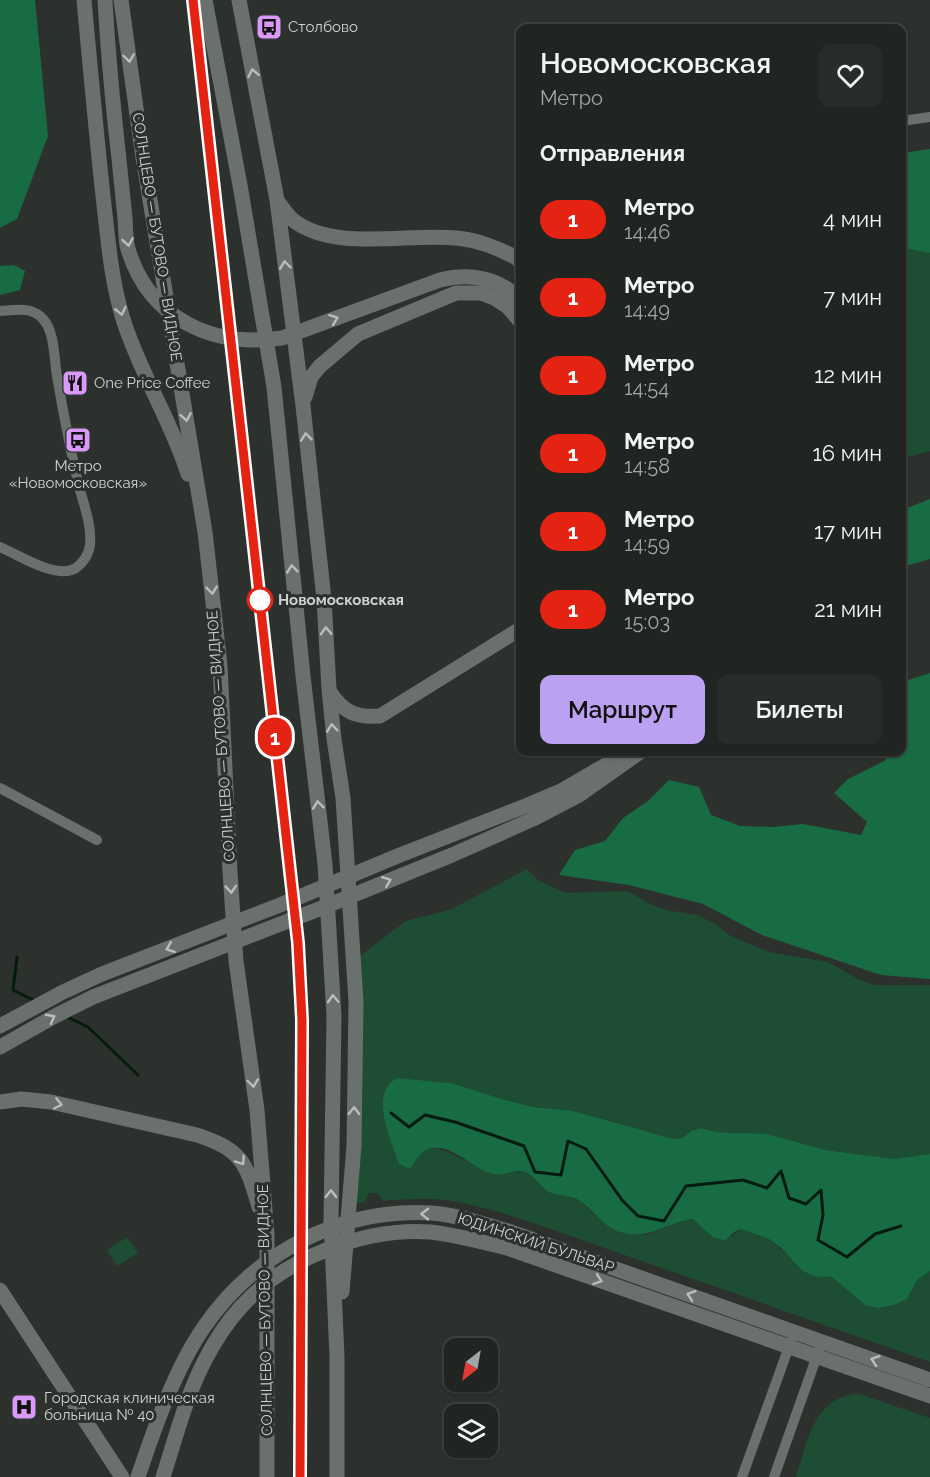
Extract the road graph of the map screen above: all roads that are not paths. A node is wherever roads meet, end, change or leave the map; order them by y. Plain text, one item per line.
1 (84, 0) edge
2 (95, 0) edge
3 (105, 0) edge
4 (122, 0) edge
5 (205, 0) edge
6 (239, 0) edge
7 (109, 72) junction
8 (930, 117) edge
9 (906, 120) edge
10 (277, 200) junction
11 (516, 256) edge
12 (516, 297) edge
13 (0, 311) edge
14 (516, 316) edge
15 (303, 406) junction
16 (205, 532) junction
17 (0, 547) edge
18 (516, 631) edge
19 (329, 689) junction
20 (624, 756) edge
21 (634, 756) edge
22 (0, 788) edge
23 (97, 840) dead end
24 (0, 1026) edge
25 (0, 1047) edge
26 (0, 1102) edge
27 (267, 1235) junction
28 (0, 1290) edge
29 (792, 1339) junction
30 (819, 1349) junction
31 (338, 1358) junction
32 (930, 1380) edge
33 (930, 1396) edge
34 (140, 1470) edge
35 (122, 1477) edge
36 (164, 1477) edge
37 (267, 1477) edge
38 (337, 1477) edge
39 (742, 1477) edge
40 (774, 1477) edge

1 -> 16 main road
2 - 7 main road
3 - 7 main road
4 -> 16 main road, СОЛНЦЕВО — БУТОВО — ВИДНОЕ
31 -> 5 main road
10 -> 6 main road
7 -> 12 main road
8 - 9 street
10 - 11 main road
15 -> 10 main road
13 - 17 street
14 - 15 main road
19 -> 15 main road
16 -> 27 main road, СОЛНЦЕВО — БУТОВО — ВИДНОЕ
18 - 19 main road
31 -> 19 main road
20 -> 24 main road
25 -> 21 main road
22 - 23 street
26 -> 27 main road
27 - 37 main road, СОЛНЦЕВО — БУТОВО — ВИДНОЕ
28 - 35 main road
29 - 30 main road, ЮДИНСКИЙ БУЛЬВАР
29 -> 34 main road, ЮДИНСКИЙ БУЛЬВАР
36 -> 29 main road, ЮДИНСКИЙ БУЛЬВАР
29 - 39 street
32 -> 30 main road, ЮДИНСКИЙ БУЛЬВАР
30 - 33 main road, ЮДИНСКИЙ БУЛЬВАР
30 - 40 street
31 - 38 main road

